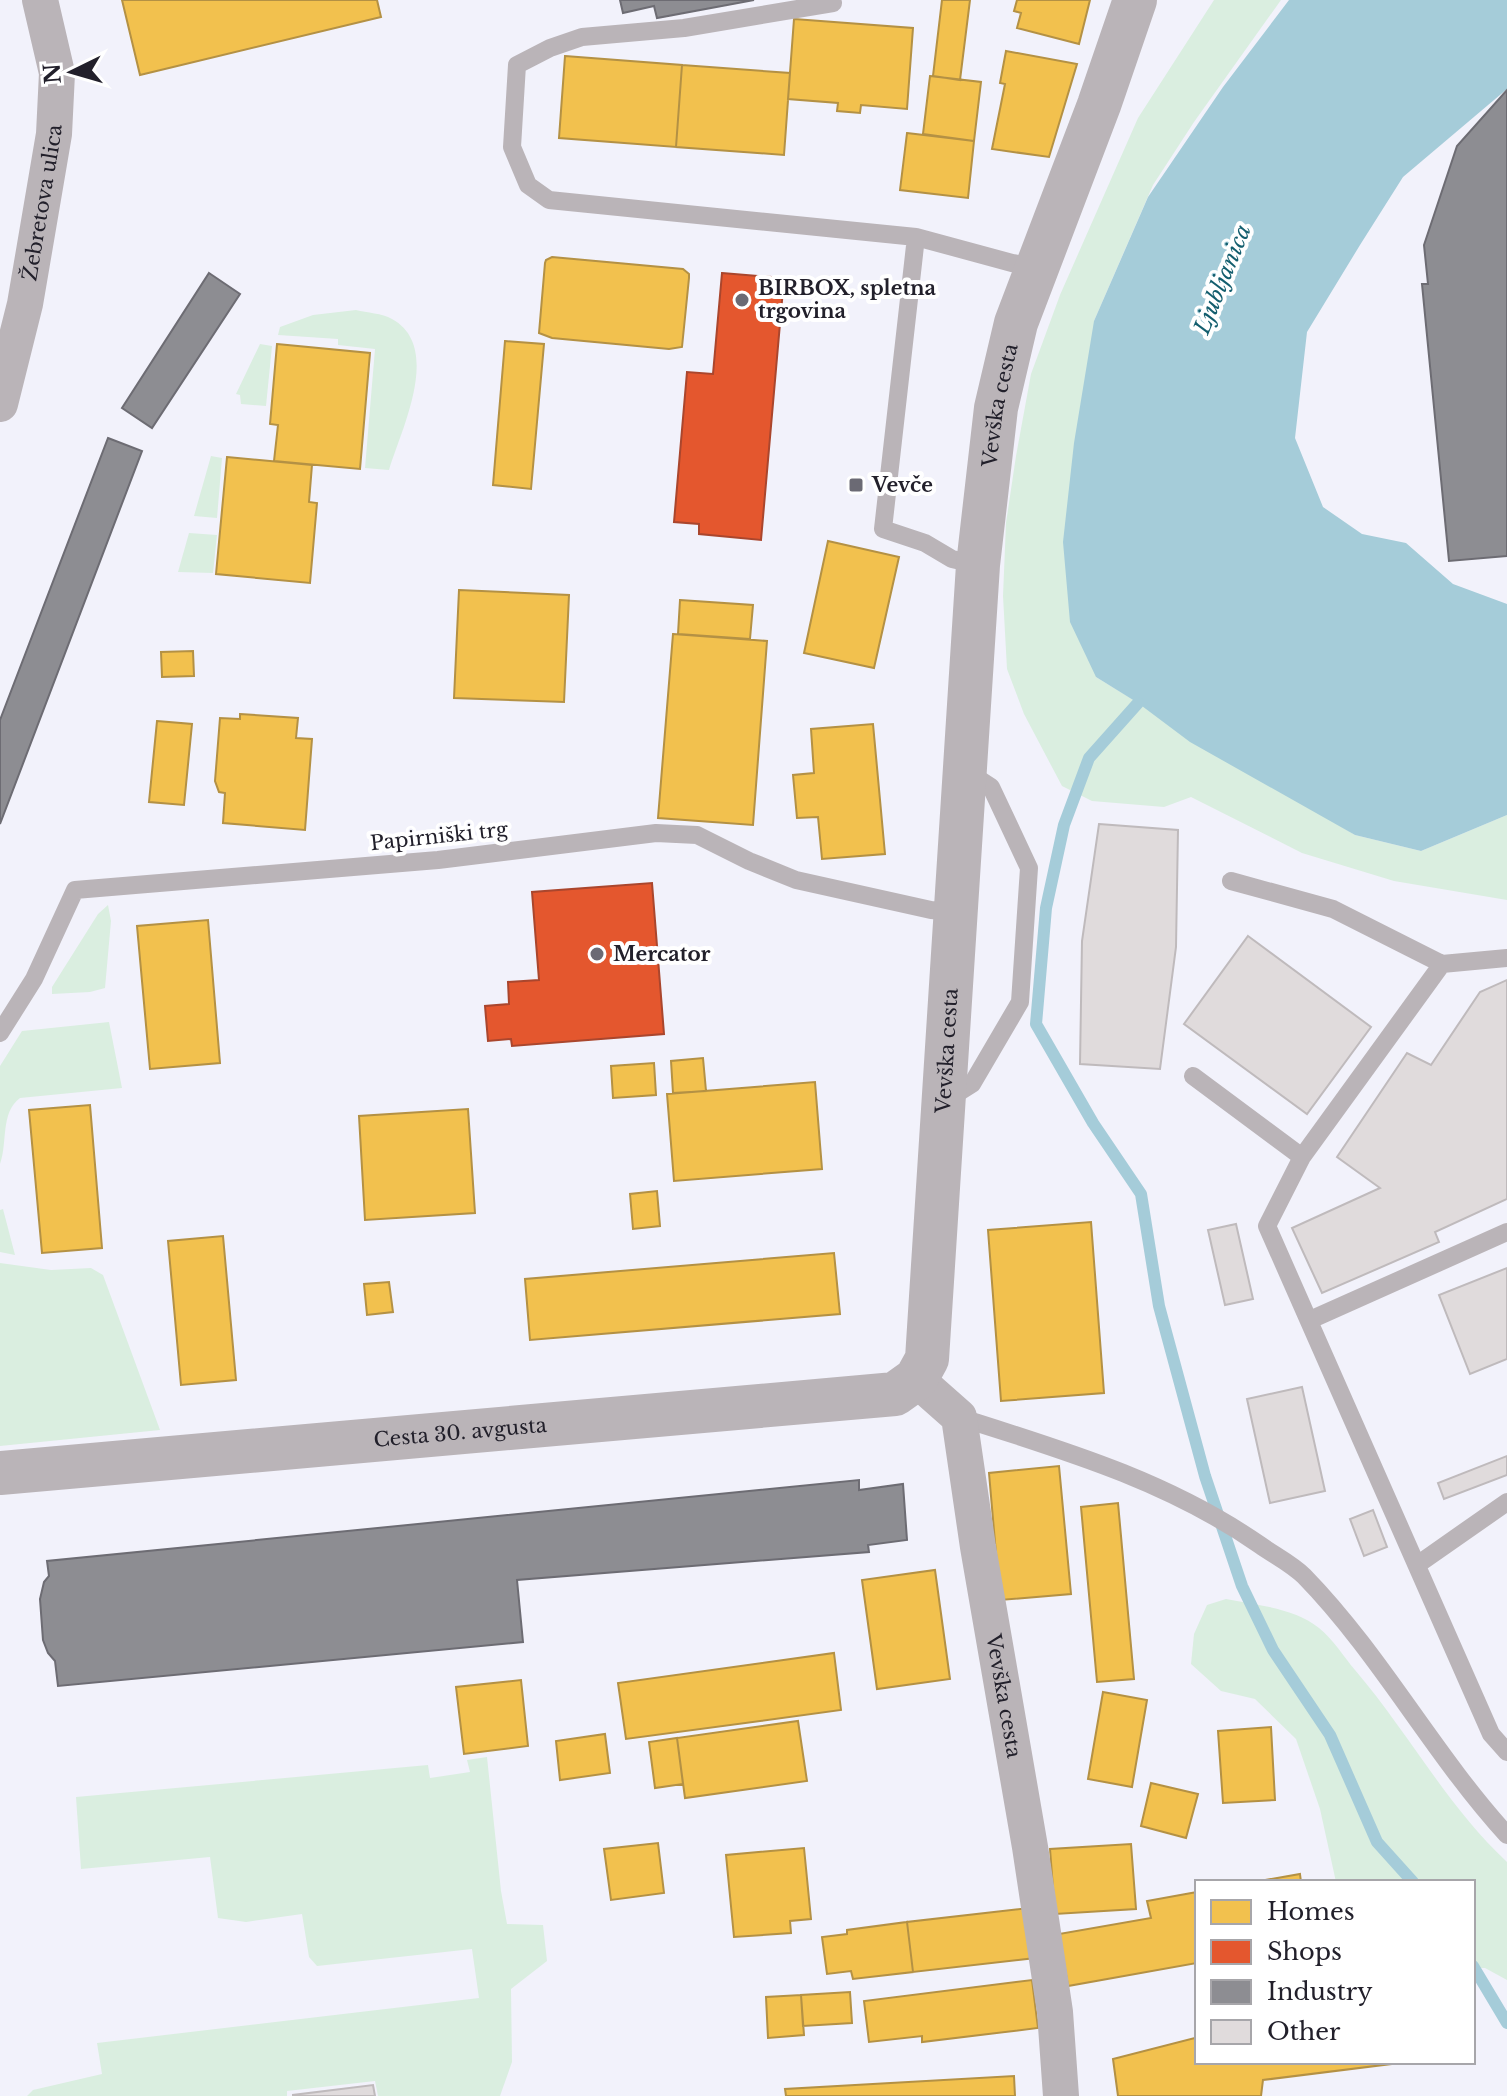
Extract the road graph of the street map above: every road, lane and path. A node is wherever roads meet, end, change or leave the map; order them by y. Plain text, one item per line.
1 (40, 0) edge
2 (1135, 0) edge
3 (833, 3) dead end
4 (916, 237) junction
5 (1037, 267) junction
6 (0, 404) edge
7 (978, 565) junction
8 (966, 771) junction
9 (1231, 881) dead end
10 (957, 912) junction
11 (1507, 958) edge
12 (1442, 964) junction
13 (0, 1033) edge
14 (1193, 1076) dead end
15 (943, 1103) junction
16 (1302, 1157) junction
17 (1507, 1232) edge
18 (1310, 1320) junction
19 (916, 1379) junction
20 (959, 1417) junction
21 (0, 1473) edge
22 (1507, 1502) edge
23 (1417, 1565) junction
24 (1507, 1752) edge
25 (1507, 1835) edge
26 (1061, 2096) edge

1 - 6 street, Žebretova ulica
2 - 5 street, Vevška cesta
3 - 4 lane
4 - 5 lane
4 - 7 lane
5 - 7 street, Vevška cesta
7 - 8 street, Vevška cesta
8 - 10 street, Vevška cesta
8 - 15 lane
9 - 12 lane
10 - 13 lane, Papirniški trg
10 - 15 street, Vevška cesta
11 - 12 lane
12 - 16 lane
14 - 16 lane
15 - 19 street, Vevška cesta
16 - 18 lane
17 - 18 lane
18 - 23 lane
19 - 20 street
19 - 21 street, Cesta 30. avgusta
20 - 25 lane
20 - 26 street, Vevška cesta
22 - 23 lane
23 - 24 lane

